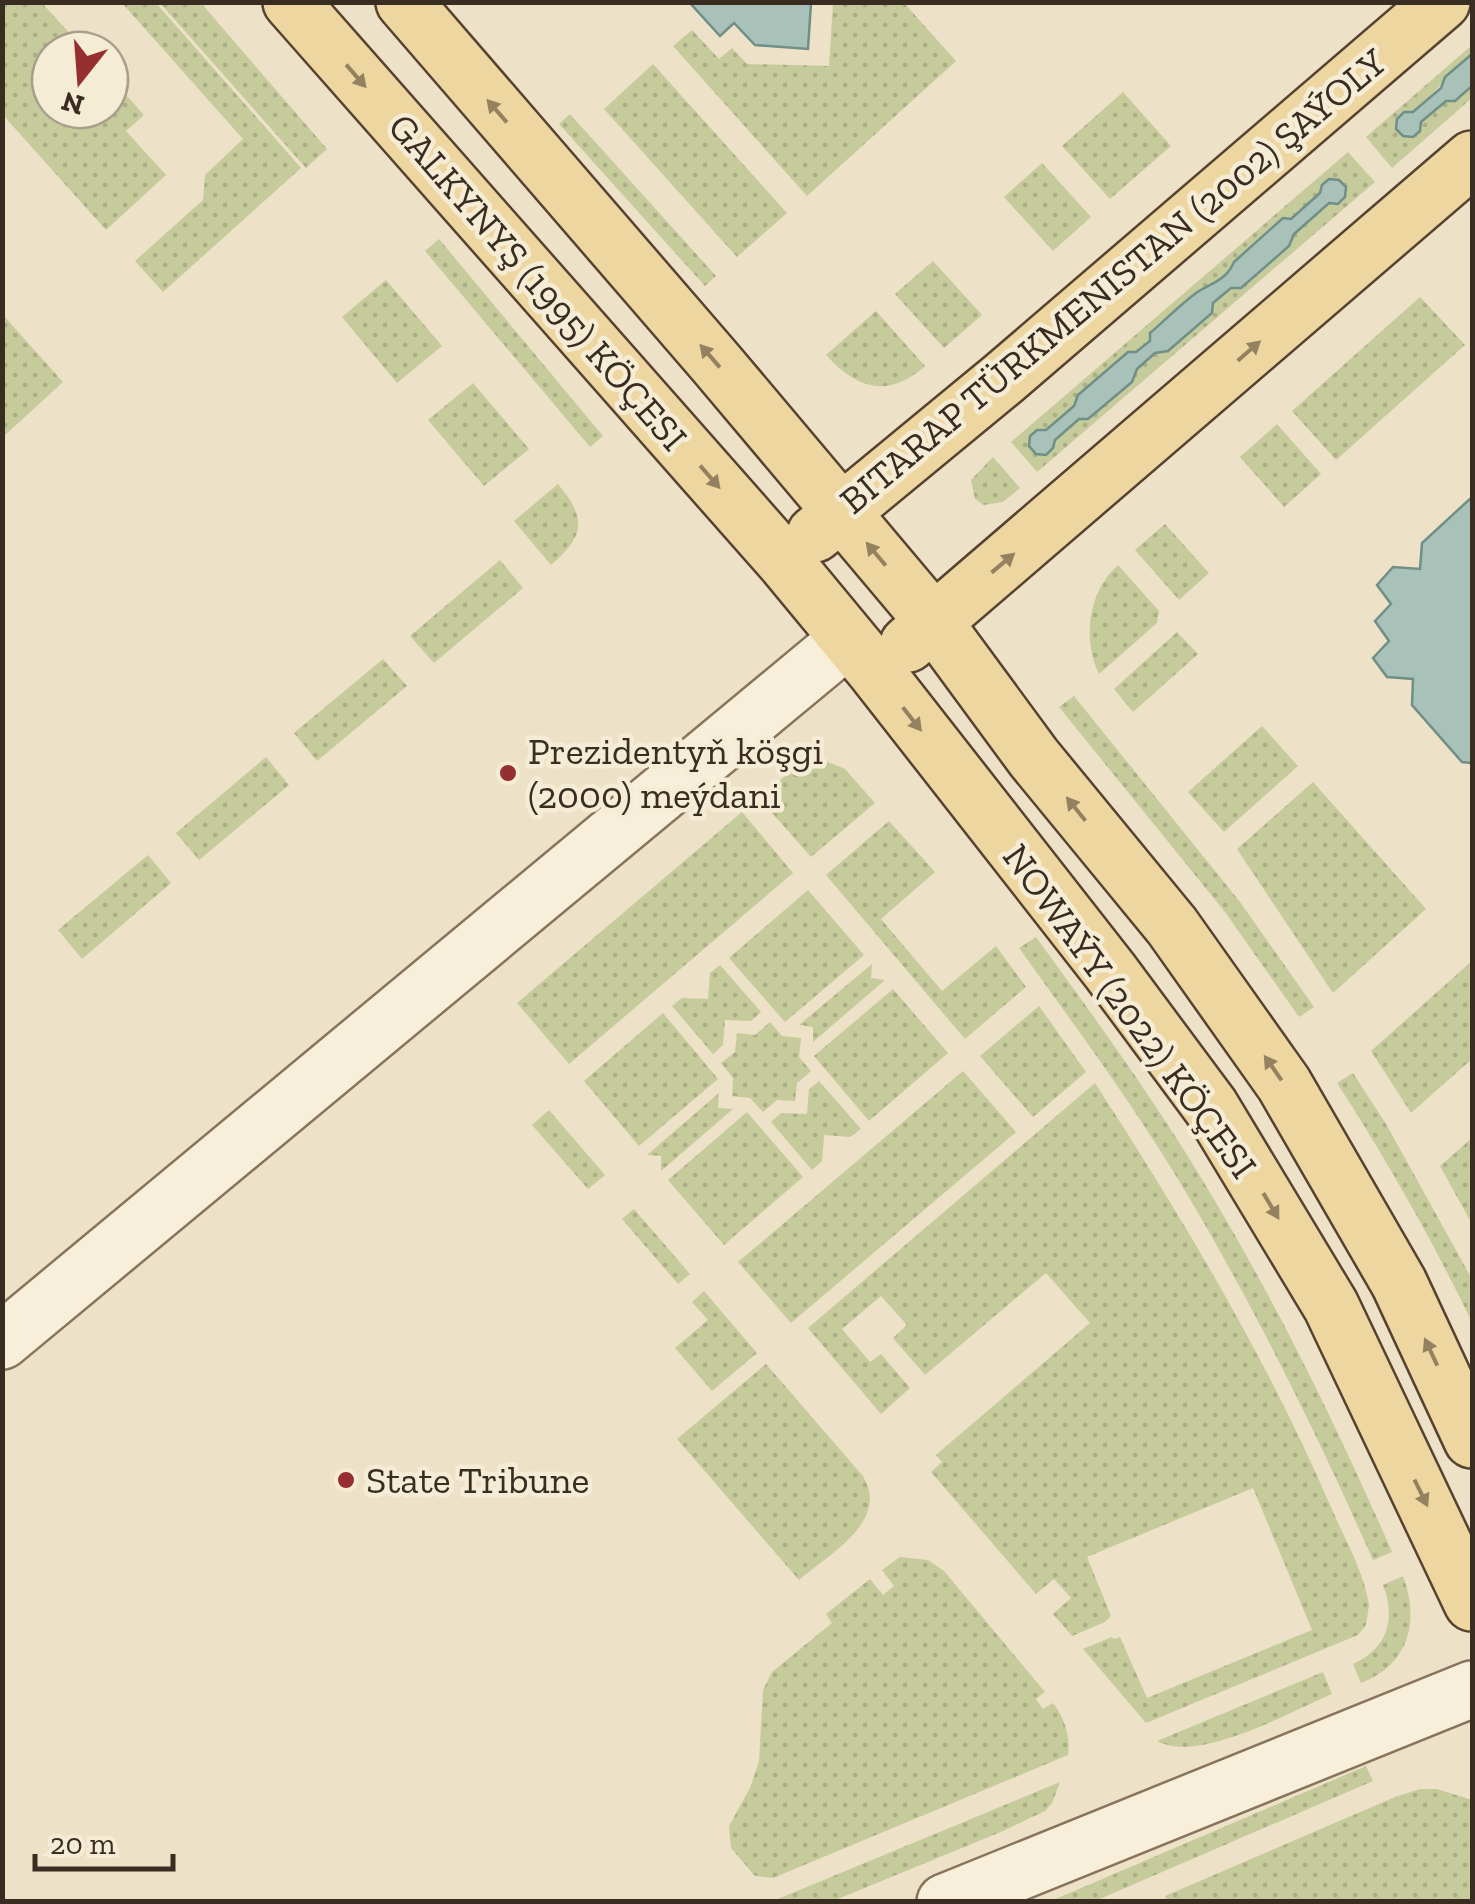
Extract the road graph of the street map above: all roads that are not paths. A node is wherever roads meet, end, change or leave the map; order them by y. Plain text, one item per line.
1 (291, 2) edge
2 (404, 2) edge
3 (1442, 2) edge
4 (1472, 159) edge
5 (840, 511) junction
6 (785, 562) junction
7 (934, 622) junction
8 (862, 656) junction
9 (2, 1341) edge
10 (1472, 1440) edge
11 (1472, 1603) edge
12 (1472, 1689) edge
13 (945, 1902) edge

1 -> 6 main road, GALKYNYŞ (1995) KÖÇESI
5 -> 2 main road
3 - 5 main road, BITARAP TÜRKMENISTAN (2002) ŞAÝOLY
7 -> 4 main road
5 - 6 main road, BITARAP TÜRKMENISTAN (2002) ŞAÝOLY
7 -> 5 main road, NOWAÝY (2022) KÖÇESI
6 - 8 main road, NOWAÝY (2022) KÖÇESI
7 - 8 main road
10 -> 7 main road, NOWAÝY (2022) KÖÇESI
8 - 9 street
8 -> 11 main road, NOWAÝY (2022) KÖÇESI
12 - 13 street

